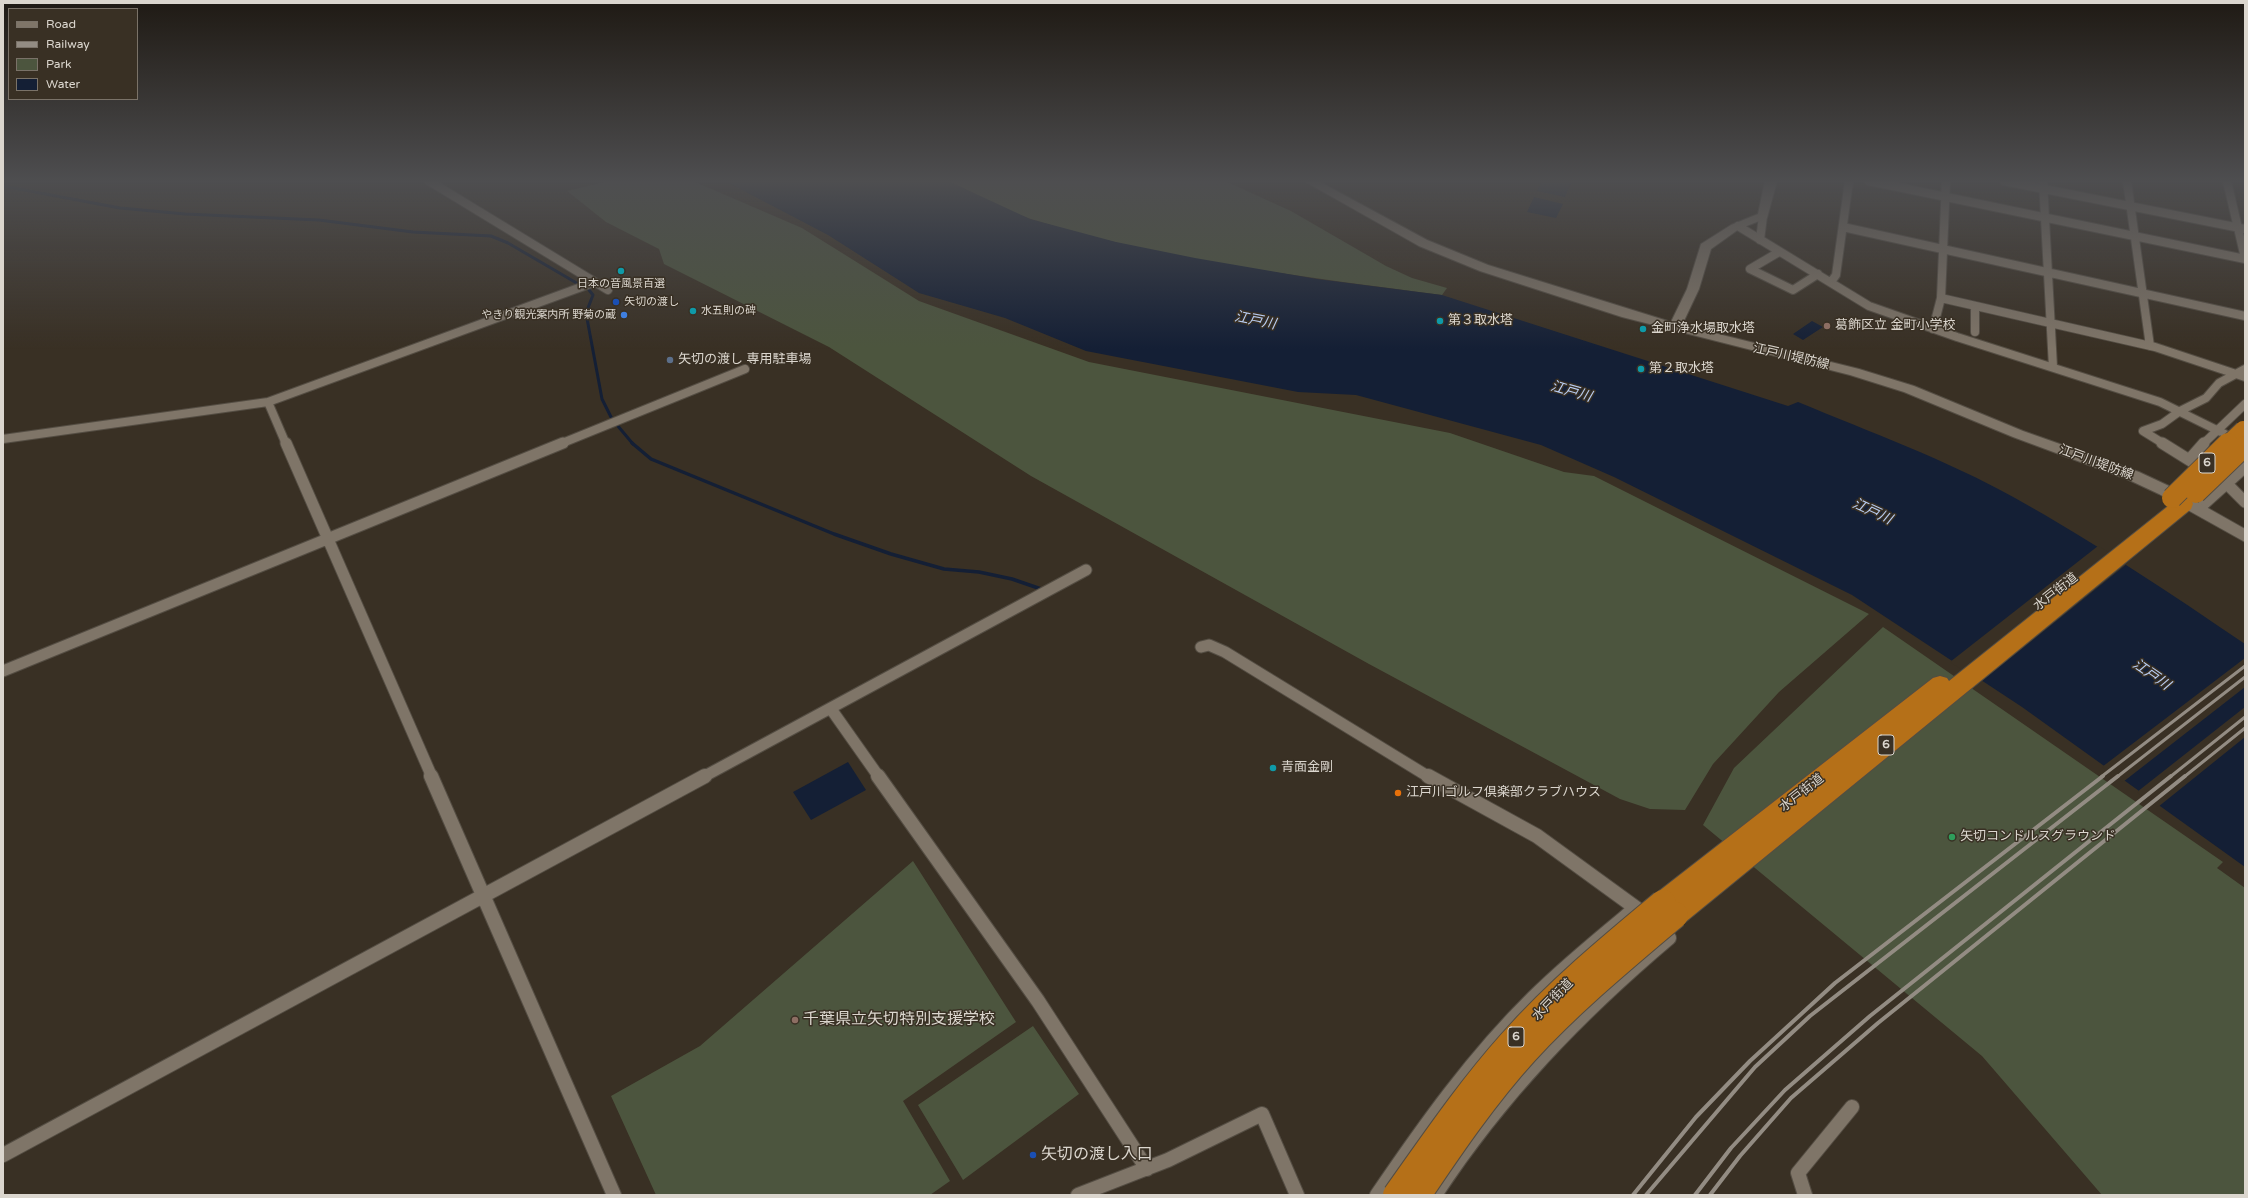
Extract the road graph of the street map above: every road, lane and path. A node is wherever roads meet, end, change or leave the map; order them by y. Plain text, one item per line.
1 (2135, 236) edge
2 (521, 237) edge
3 (1412, 237) edge
4 (1719, 237) edge
5 (1755, 237) edge
6 (1760, 237) edge
7 (1842, 237) edge
8 (1888, 237) edge
9 (1944, 237) edge
10 (2047, 237) edge
11 (2139, 237) edge
12 (2242, 237) edge
13 (1760, 240) junction
14 (1944, 249) junction
15 (1779, 252) junction
16 (2245, 259) edge
17 (2048, 273) junction
18 (1818, 274) junction
19 (595, 282) junction
20 (1831, 282) junction
21 (608, 290) dead end
22 (2142, 293) junction
23 (1941, 298) junction
24 (1975, 306) junction
25 (2245, 316) edge
26 (2052, 323) junction
27 (1674, 327) junction
28 (1933, 329) junction
29 (1975, 332) dead end
30 (2150, 346) junction
31 (2053, 367) junction
32 (745, 370) dead end
33 (2242, 373) edge
34 (268, 402) junction
35 (2245, 404) edge
36 (2180, 411) junction
37 (2245, 414) edge
38 (2245, 427) edge
39 (2217, 429) junction
40 (3, 439) edge
41 (2245, 446) edge
42 (2245, 459) edge
43 (2245, 467) edge
44 (2192, 468) junction
45 (2223, 477) junction
46 (2178, 501) junction
47 (2245, 502) edge
48 (2204, 504) dead end
49 (2245, 536) edge
50 (326, 539) junction
51 (1086, 570) dead end
52 (1201, 648) dead end
53 (3, 671) edge
54 (832, 709) junction
55 (484, 897) junction
56 (1669, 918) junction
57 (1852, 1107) dead end
58 (3, 1155) edge
59 (1147, 1169) junction
60 (614, 1195) edge
61 (1078, 1195) edge
62 (1297, 1195) edge
63 (1376, 1195) edge
64 (1396, 1195) edge
65 (1418, 1195) edge
66 (1435, 1195) edge
67 (1805, 1195) edge

1 - 22 street
2 - 19 street
3 - 27 main road, 江戸川堤防線
4 - 27 main road
5 - 13 street
6 - 13 street
7 - 20 street
8 - 14 street
9 - 14 street
10 - 17 street
11 - 16 street
12 - 16 street
13 - 15 street
14 - 17 street
14 - 23 street
15 - 18 street
15 - 18 street
17 - 22 street
17 - 26 street
18 - 20 street
19 - 21 street
19 - 34 street
20 - 28 street
22 - 25 street
22 - 30 street
23 - 24 street
23 - 28 street
24 - 26 street
24 - 29 street
26 - 30 street
26 - 31 street
27 - 49 main road, 江戸川堤防線
28 - 31 street
30 - 33 street
31 - 36 street
32 - 50 street
33 - 36 street
34 - 40 street
34 - 50 street
35 - 39 street
36 - 39 street
36 - 44 street
37 - 44 highway
38 - 44 highway, 水戸街道 / 6, bridge
39 - 41 street
39 - 44 street
41 - 45 highway, 水戸街道 / 6, bridge
42 - 45 highway
43 - 45 street
44 - 45 street
44 - 46 highway, 水戸街道 / 6, bridge
45 - 46 highway, 水戸街道 / 6, bridge
45 - 47 street
45 - 48 street
46 - 56 highway, 水戸街道 / 6
50 - 53 street
50 - 55 street
51 - 54 street
52 - 63 street
54 - 55 street
54 - 59 street
55 - 58 street
55 - 60 street
56 - 64 highway, 水戸街道 / 6, bridge
56 - 65 highway, 水戸街道 / 6, bridge
56 - 66 street
57 - 67 street
59 - 61 street
59 - 62 street

